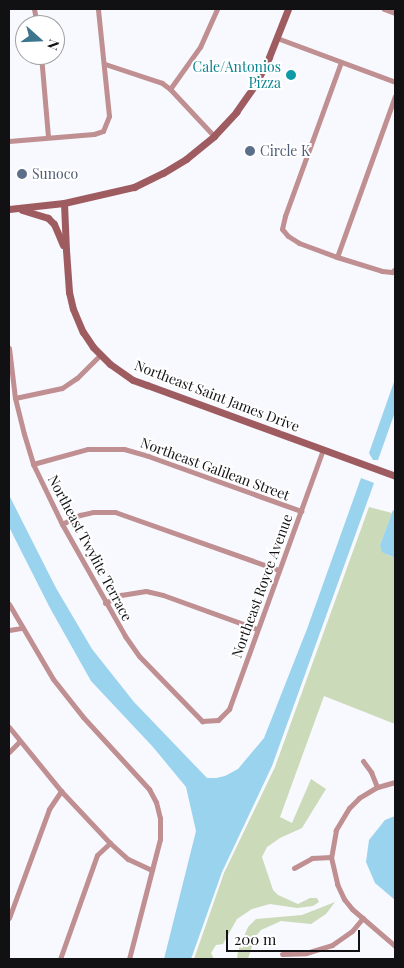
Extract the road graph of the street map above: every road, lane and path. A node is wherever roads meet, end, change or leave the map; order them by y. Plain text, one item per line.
1 (98, 9) edge
2 (217, 9) edge
3 (288, 9) edge
4 (384, 9) edge
5 (395, 13) edge
6 (277, 38) junction
7 (341, 62) junction
8 (105, 64) junction
9 (42, 65) edge
10 (395, 82) edge
11 (170, 89) junction
12 (395, 96) edge
13 (214, 136) junction
14 (48, 137) junction
15 (9, 141) edge
16 (64, 203) junction
17 (13, 209) edge
18 (66, 250) junction
19 (337, 257) junction
20 (394, 271) edge
21 (9, 348) edge
22 (100, 355) junction
23 (15, 398) junction
24 (323, 450) junction
25 (34, 464) junction
26 (395, 476) edge
27 (301, 511) junction
28 (62, 524) junction
29 (279, 570) junction
30 (105, 603) junction
31 (9, 604) edge
32 (21, 628) junction
33 (257, 629) junction
34 (9, 630) edge
35 (213, 722) joint
36 (9, 727) edge
37 (19, 742) junction
38 (9, 752) edge
39 (363, 761) dead end
40 (395, 782) edge
41 (377, 787) junction
42 (61, 791) junction
43 (110, 842) junction
44 (332, 857) junction
45 (294, 868) dead end
46 (152, 870) junction
47 (9, 918) edge
48 (363, 918) junction
49 (395, 946) edge
50 (282, 954) dead end
51 (60, 959) edge
52 (129, 959) edge

1 - 8 street
2 - 11 street
3 - 6 main road
4 - 5 street
6 - 7 street
6 - 13 main road
7 - 10 street
7 - 19 street
8 - 11 street
8 - 14 street
9 - 14 street
11 - 13 street
12 - 19 street
13 - 16 main road
14 - 15 street
16 - 17 main road
16 - 18 main road, Northeast Saint James Drive
17 - 18 main road
18 - 22 main road, Northeast Saint James Drive
19 - 20 street
21 - 23 street, Northeast Twylite Terrace
22 - 23 street
22 - 24 main road, Northeast Saint James Drive
23 - 25 street, Northeast Twylite Terrace
24 - 26 main road, Northeast Saint James Drive
24 - 27 street, Northeast Royce Avenue
25 - 27 street, Northeast Galilean Street
25 - 28 street, Northeast Twylite Terrace
27 - 29 street, Northeast Royce Avenue
28 - 29 street
28 - 30 street, Northeast Twylite Terrace
29 - 33 street, Northeast Royce Avenue
30 - 33 street
30 - 35 street, Northeast Twylite Terrace
31 - 32 street
32 - 34 street
32 - 46 street
33 - 35 street, Northeast Royce Avenue
36 - 37 street
37 - 38 street
37 - 42 street
39 - 41 street
40 - 41 street
41 - 44 street
42 - 43 street
42 - 47 street
43 - 46 street
43 - 51 street
44 - 45 street
44 - 48 street
46 - 52 street
48 - 49 street
48 - 50 street

